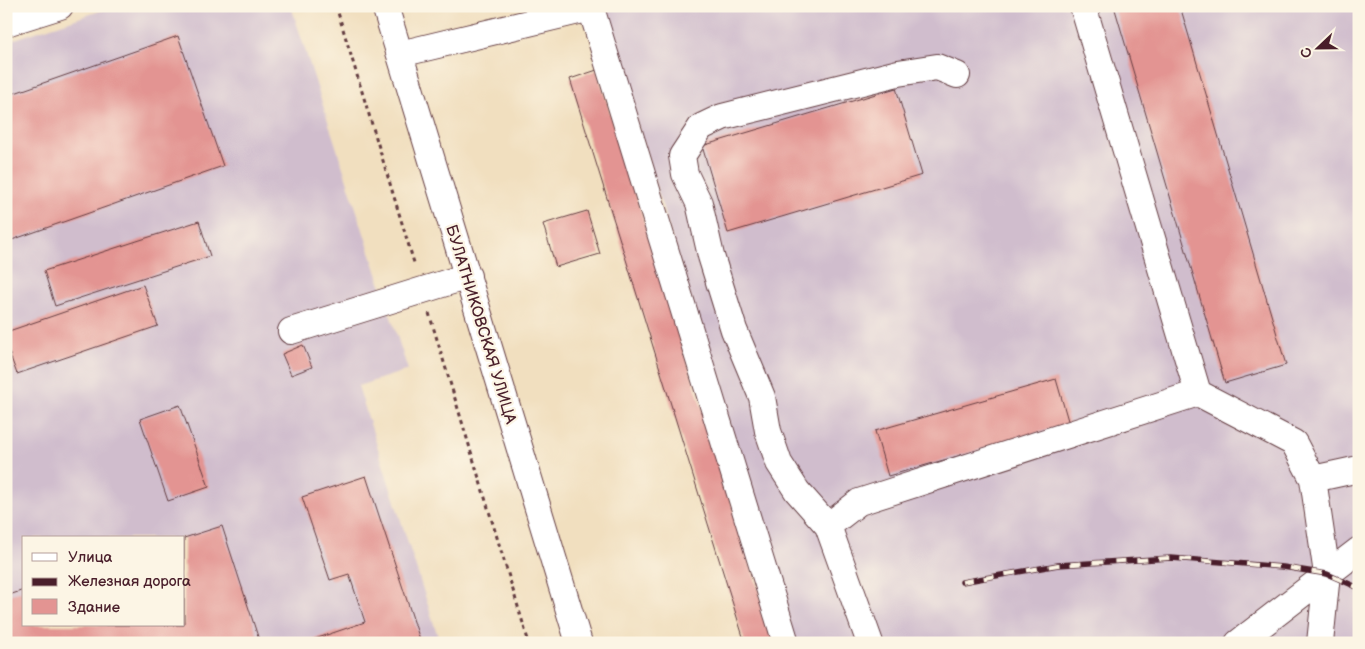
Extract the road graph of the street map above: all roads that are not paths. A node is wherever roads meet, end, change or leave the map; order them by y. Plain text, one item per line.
1 (60, 6) edge
2 (385, 6) edge
3 (1083, 6) edge
4 (556, 11) edge
5 (6, 23) edge
6 (400, 54) junction
7 (957, 75) dead end
8 (468, 276) junction
9 (291, 331) dead end
10 (1198, 393) junction
11 (1359, 469) edge
12 (1313, 479) junction
13 (828, 526) junction
14 (1359, 550) edge
15 (1327, 574) junction
16 (579, 643) edge
17 (786, 643) edge
18 (870, 643) edge
19 (1238, 643) edge
20 (1320, 643) edge

1 - 5 street
2 - 6 street, БУЛАТНИКОВСКАЯ УЛИЦА
3 - 10 street
4 - 6 street
4 - 17 street
6 - 8 street, БУЛАТНИКОВСКАЯ УЛИЦА
7 - 13 street
8 - 9 street
8 - 16 street, БУЛАТНИКОВСКАЯ УЛИЦА
10 - 12 street
10 - 13 street
11 - 12 street
12 - 15 street
13 - 18 street
14 - 15 street
15 - 19 street
15 - 20 street

